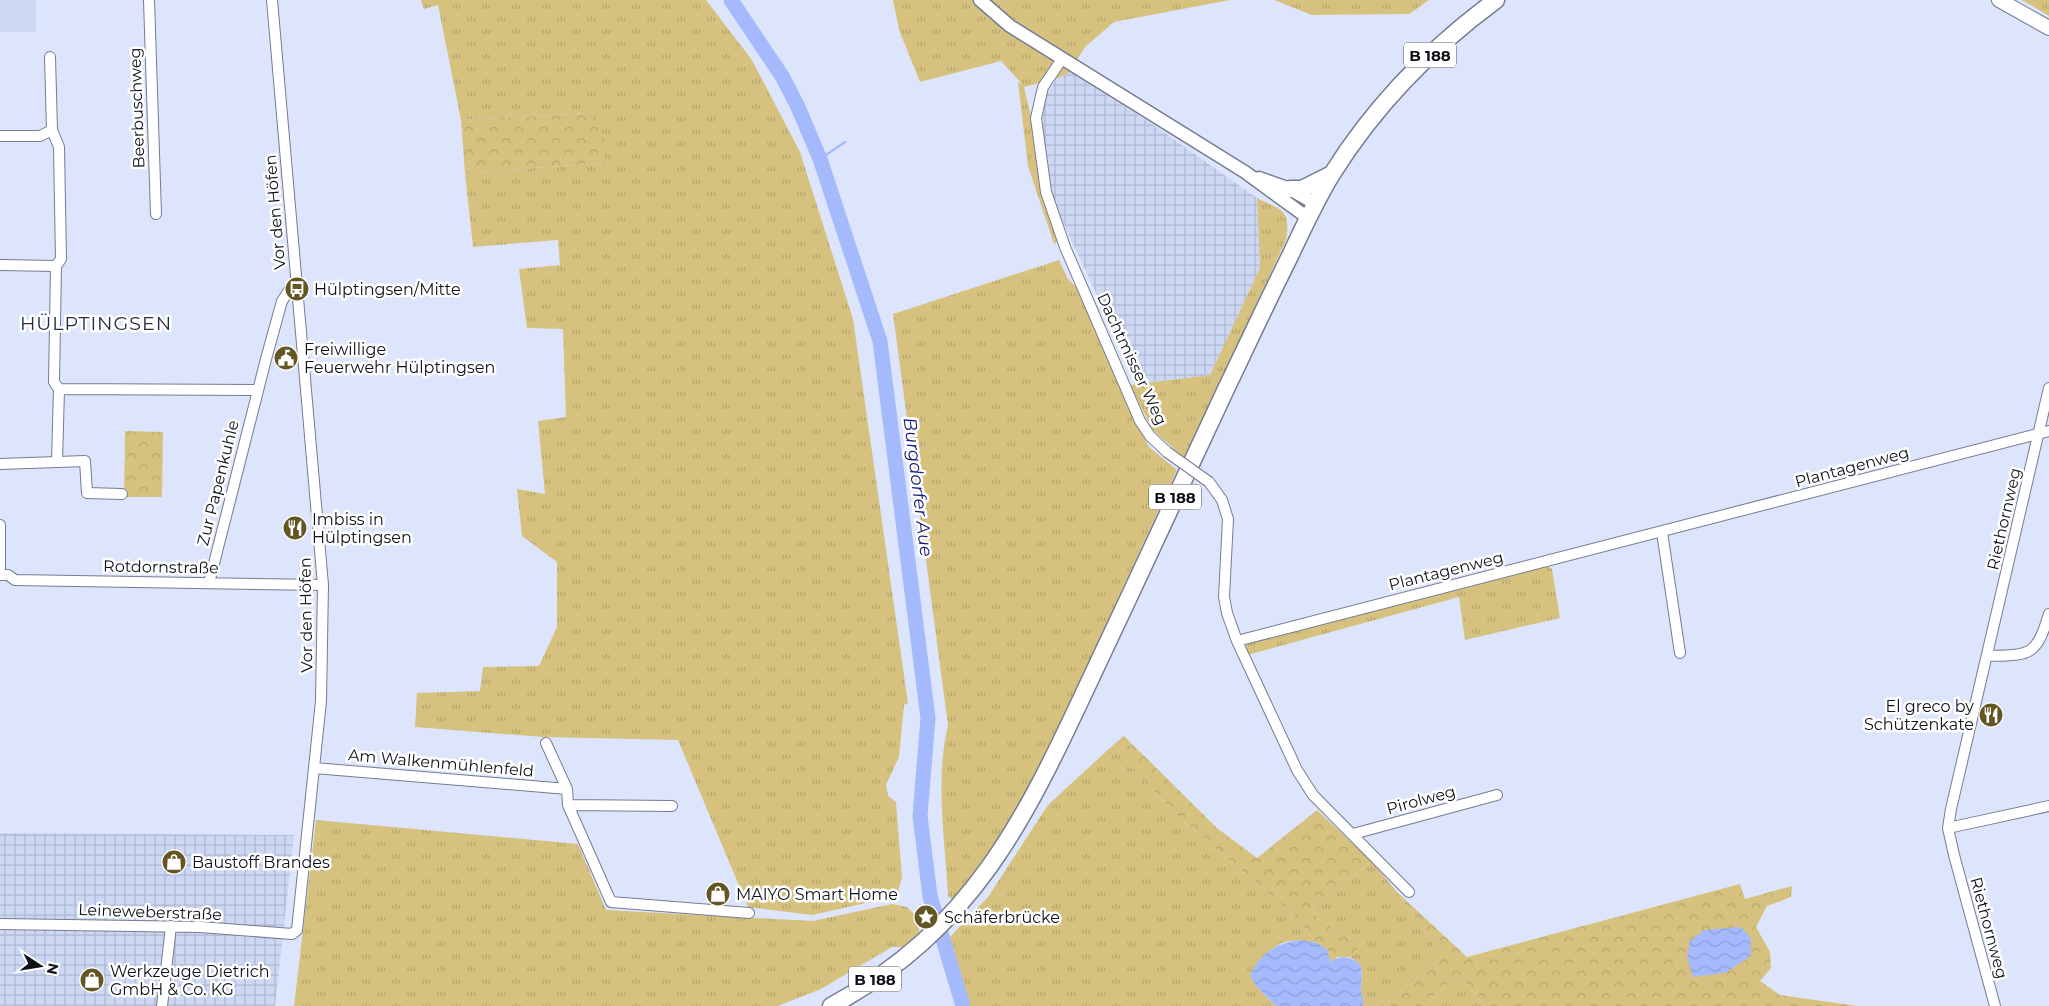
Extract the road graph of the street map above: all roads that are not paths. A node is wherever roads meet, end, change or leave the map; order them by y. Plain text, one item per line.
1 (149, 0) edge
2 (272, 0) edge
3 (980, 0) edge
4 (1496, 0) edge
5 (1998, 0) edge
6 (2049, 28) edge
7 (50, 57) dead end
8 (1062, 59) junction
9 (52, 130) junction
10 (0, 136) edge
11 (1245, 172) junction
12 (1332, 174) junction
13 (1290, 189) junction
14 (1312, 211) junction
15 (156, 214) dead end
16 (0, 265) edge
17 (56, 266) junction
18 (296, 280) junction
19 (59, 388) junction
20 (2049, 388) edge
21 (257, 390) junction
22 (2045, 432) edge
23 (57, 462) junction
24 (0, 464) edge
25 (122, 494) dead end
26 (0, 530) edge
27 (1662, 532) junction
28 (0, 569) edge
29 (0, 575) edge
30 (209, 583) junction
31 (323, 585) junction
32 (2049, 614) edge
33 (1237, 641) junction
34 (1680, 653) dead end
35 (1987, 656) junction
36 (546, 743) dead end
37 (314, 768) junction
38 (566, 789) junction
39 (1498, 795) dead end
40 (568, 805) junction
41 (672, 806) dead end
42 (2049, 806) edge
43 (1948, 828) junction
44 (1353, 834) junction
45 (1409, 892) dead end
46 (749, 913) dead end
47 (0, 924) edge
48 (171, 926) junction
49 (297, 930) joint
50 (162, 1006) edge
51 (831, 1006) edge
52 (1995, 1006) edge

1 - 15 street, Beerbuschweg
2 - 18 street, Vor den Höfen
3 - 8 street
4 - 12 main road, B 188
5 - 6 main road
7 - 9 street
8 - 11 street
8 - 33 street, Dachtmisser Weg, bridge
9 - 10 street
9 - 17 street
11 - 13 street
11 - 14 street
12 - 13 main road
12 - 14 main road, B 188
13 - 14 street
14 - 51 main road, B 188
16 - 17 street
17 - 19 street
18 - 21 street, Zur Papenkuhle
18 - 31 street, Vor den Höfen
19 - 21 street
19 - 23 street
20 - 22 street, Riethornweg
21 - 30 street, Zur Papenkuhle
22 - 27 street, Plantagenweg
22 - 35 street, Riethornweg
23 - 24 street
23 - 25 street
26 - 28 street
27 - 33 street, Plantagenweg
27 - 34 street
29 - 30 street, Rotdornstraße
30 - 31 street, Rotdornstraße
31 - 37 street, Vor den Höfen
32 - 35 street
33 - 44 street, Dachtmisser Weg
35 - 43 street, Riethornweg
36 - 38 street, Am Walkenmühlenfeld
37 - 38 street, Am Walkenmühlenfeld
37 - 49 street, Vor den Höfen
38 - 40 street, Am Walkenmühlenfeld
39 - 44 street, Pirolweg
40 - 41 street
40 - 46 street, Am Walkenmühlenfeld
42 - 43 street
43 - 52 street, Riethornweg
44 - 45 street, Dachtmisser Weg
47 - 48 street, Leineweberstraße
48 - 49 street, Leineweberstraße
48 - 50 street

